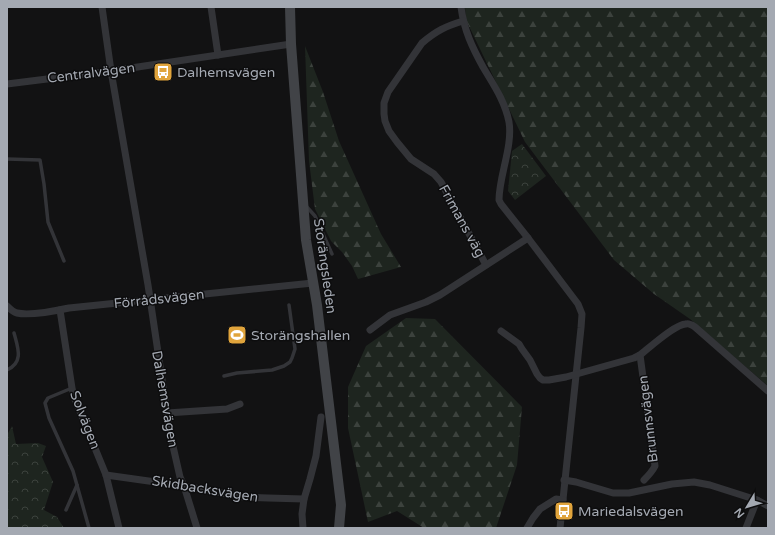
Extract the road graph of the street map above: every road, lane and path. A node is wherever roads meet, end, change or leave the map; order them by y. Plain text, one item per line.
1 (102, 7) edge
2 (211, 7) edge
3 (290, 7) edge
4 (461, 7) edge
5 (463, 21) junction
6 (291, 44) junction
7 (218, 55) junction
8 (110, 71) junction
9 (8, 83) edge
10 (7, 159) edge
11 (304, 204) junction
12 (528, 238) junction
13 (332, 254) dead end
14 (64, 261) dead end
15 (486, 265) junction
16 (313, 283) junction
17 (150, 300) junction
18 (289, 305) dead end
19 (7, 307) edge
20 (60, 310) junction
21 (370, 330) dead end
22 (501, 331) dead end
23 (14, 333) dead end
24 (640, 355) junction
25 (7, 370) edge
26 (576, 374) junction
27 (224, 376) dead end
28 (72, 388) junction
29 (768, 391) edge
30 (240, 404) dead end
31 (167, 413) junction
32 (320, 417) dead end
33 (106, 475) junction
34 (564, 480) junction
35 (644, 480) dead end
36 (77, 485) junction
37 (184, 486) junction
38 (304, 498) junction
39 (563, 500) junction
40 (756, 500) junction
41 (768, 506) edge
42 (66, 510) dead end
43 (89, 528) edge
44 (119, 528) edge
45 (197, 528) edge
46 (303, 528) edge
47 (339, 528) edge
48 (527, 528) edge
49 (560, 528) edge
50 (746, 528) edge

1 - 8 street, Dalhemsvägen
2 - 7 street
3 - 6 main road, Storängsleden
4 - 5 street
5 - 12 street
5 - 15 street, Frimans väg
6 - 7 street, Centralvägen
6 - 11 main road, Storängsleden
7 - 8 street, Centralvägen
8 - 9 street, Centralvägen
8 - 17 street, Dalhemsvägen
10 - 14 lane
11 - 13 lane
11 - 16 main road, Storängsleden
12 - 15 street
12 - 26 street
15 - 21 street
16 - 17 street, Förrådsvägen
16 - 47 main road, Storängsleden
17 - 20 street, Förrådsvägen
17 - 31 street, Dalhemsvägen
18 - 27 lane
19 - 20 street, Förrådsvägen
20 - 28 street, Solvägen
22 - 26 street
23 - 25 lane
24 - 26 street
24 - 29 street
24 - 35 street, Brunnsvägen
26 - 34 street
28 - 33 street, Solvägen
28 - 36 lane
30 - 31 street
31 - 37 street, Dalhemsvägen
32 - 38 street
33 - 37 street, Skidbacksvägen
33 - 44 street, Solvägen
34 - 39 street
34 - 40 street
36 - 42 lane
36 - 43 lane
37 - 38 street, Skidbacksvägen
37 - 45 street, Dalhemsvägen
38 - 46 street
39 - 48 street
39 - 49 street
40 - 41 street
40 - 50 street

